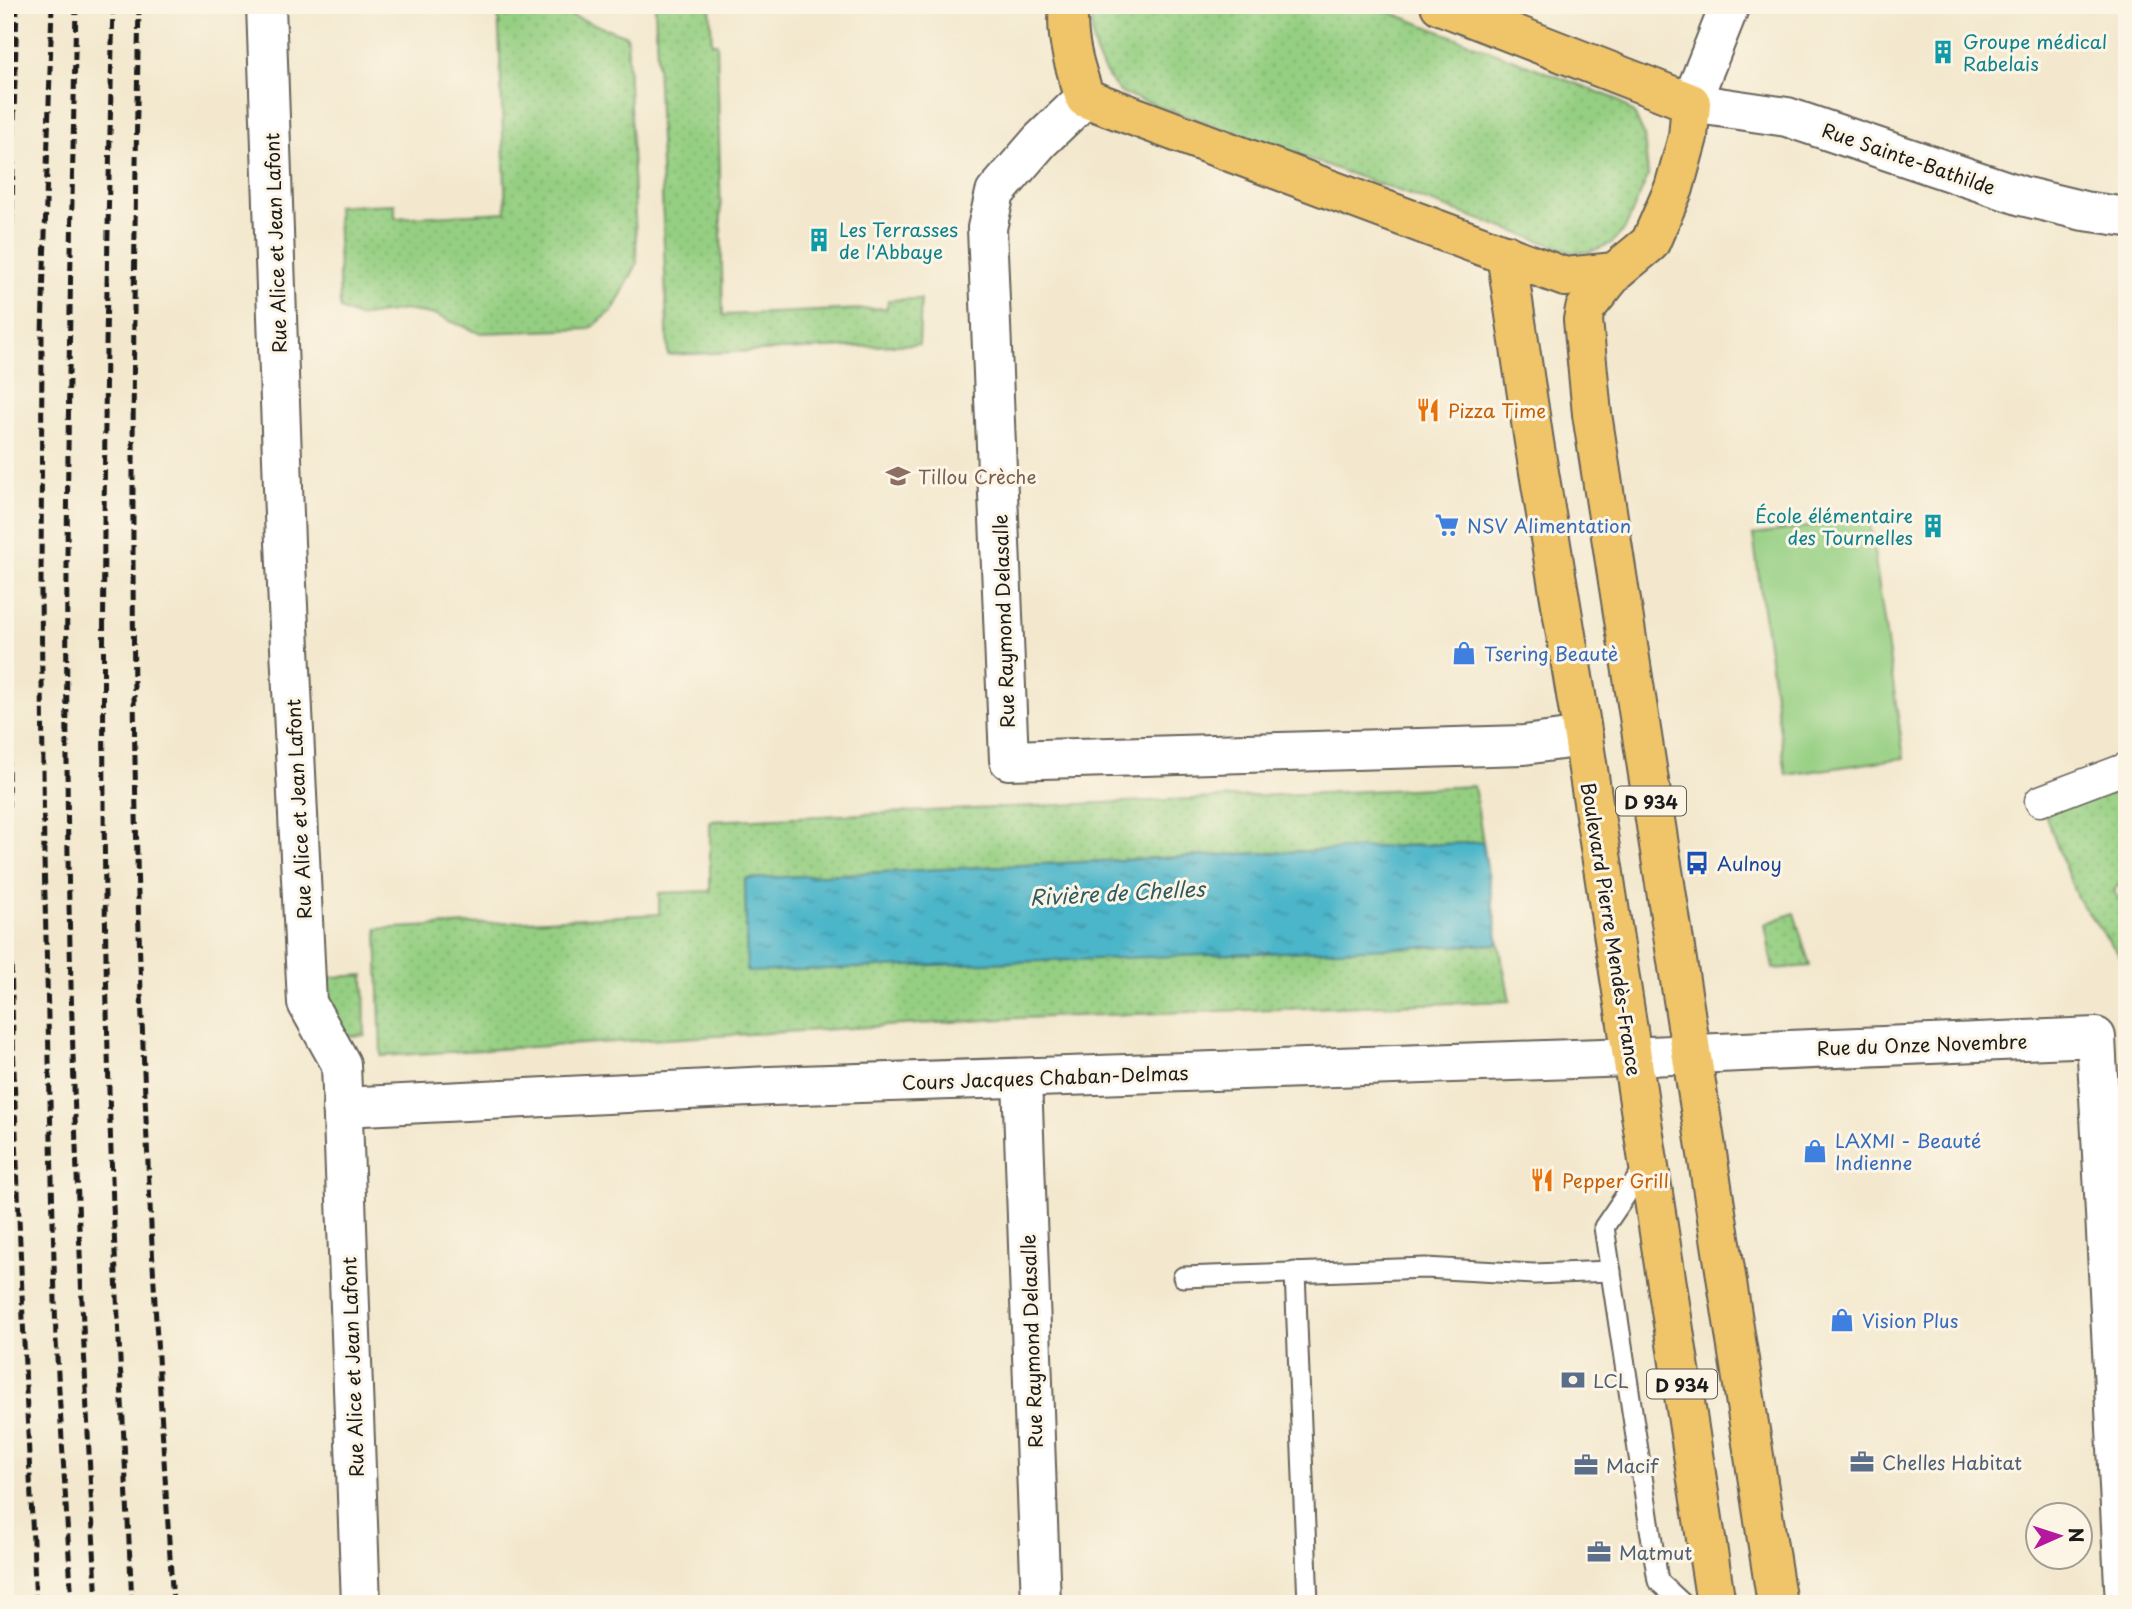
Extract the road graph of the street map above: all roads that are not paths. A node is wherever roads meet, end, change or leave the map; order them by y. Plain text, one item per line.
1 (266, 5) edge
2 (1069, 5) edge
3 (1440, 5) edge
4 (1730, 5) edge
5 (1085, 98) junction
6 (1691, 103) junction
7 (2127, 217) edge
8 (1506, 254) junction
9 (1615, 272) junction
10 (1583, 737) junction
11 (2127, 768) edge
12 (2040, 801) dead end
13 (1748, 1051) joint
14 (1691, 1053) junction
15 (1632, 1057) junction
16 (1022, 1079) junction
17 (342, 1107) junction
18 (1647, 1164) junction
19 (1612, 1271) junction
20 (1295, 1272) junction
21 (1182, 1277) dead end
22 (361, 1604) edge
23 (1041, 1604) edge
24 (1308, 1604) edge
25 (1683, 1604) edge
26 (1716, 1604) edge
27 (1777, 1604) edge
28 (2125, 1604) edge

1 - 17 street, Rue Alice et Jean Lafont
2 - 5 main road
3 - 6 main road
4 - 6 street
5 - 8 main road
5 - 10 street, Rue Raymond Delasalle
6 - 7 street, Rue Sainte-Bathilde
6 - 9 main road
8 - 9 main road
8 - 10 main road, Boulevard Pierre Mendès-France / D 934
9 - 14 main road, D 934
10 - 15 main road, Boulevard Pierre Mendès-France / D 934
11 - 12 street
13 - 14 street, Cours Jacques Chaban-Delmas
13 - 28 street, Rue du Onze Novembre
14 - 15 street, Cours Jacques Chaban-Delmas
14 - 27 main road, D 934
15 - 16 street, Cours Jacques Chaban-Delmas
15 - 18 main road, Boulevard Pierre Mendès-France / D 934
16 - 17 street, Cours Jacques Chaban-Delmas
16 - 23 street, Rue Raymond Delasalle
17 - 22 street, Rue Alice et Jean Lafont
18 - 19 lane
18 - 26 main road, Boulevard Pierre Mendès-France / D 934
19 - 20 lane
19 - 25 lane
20 - 21 lane
20 - 24 lane

